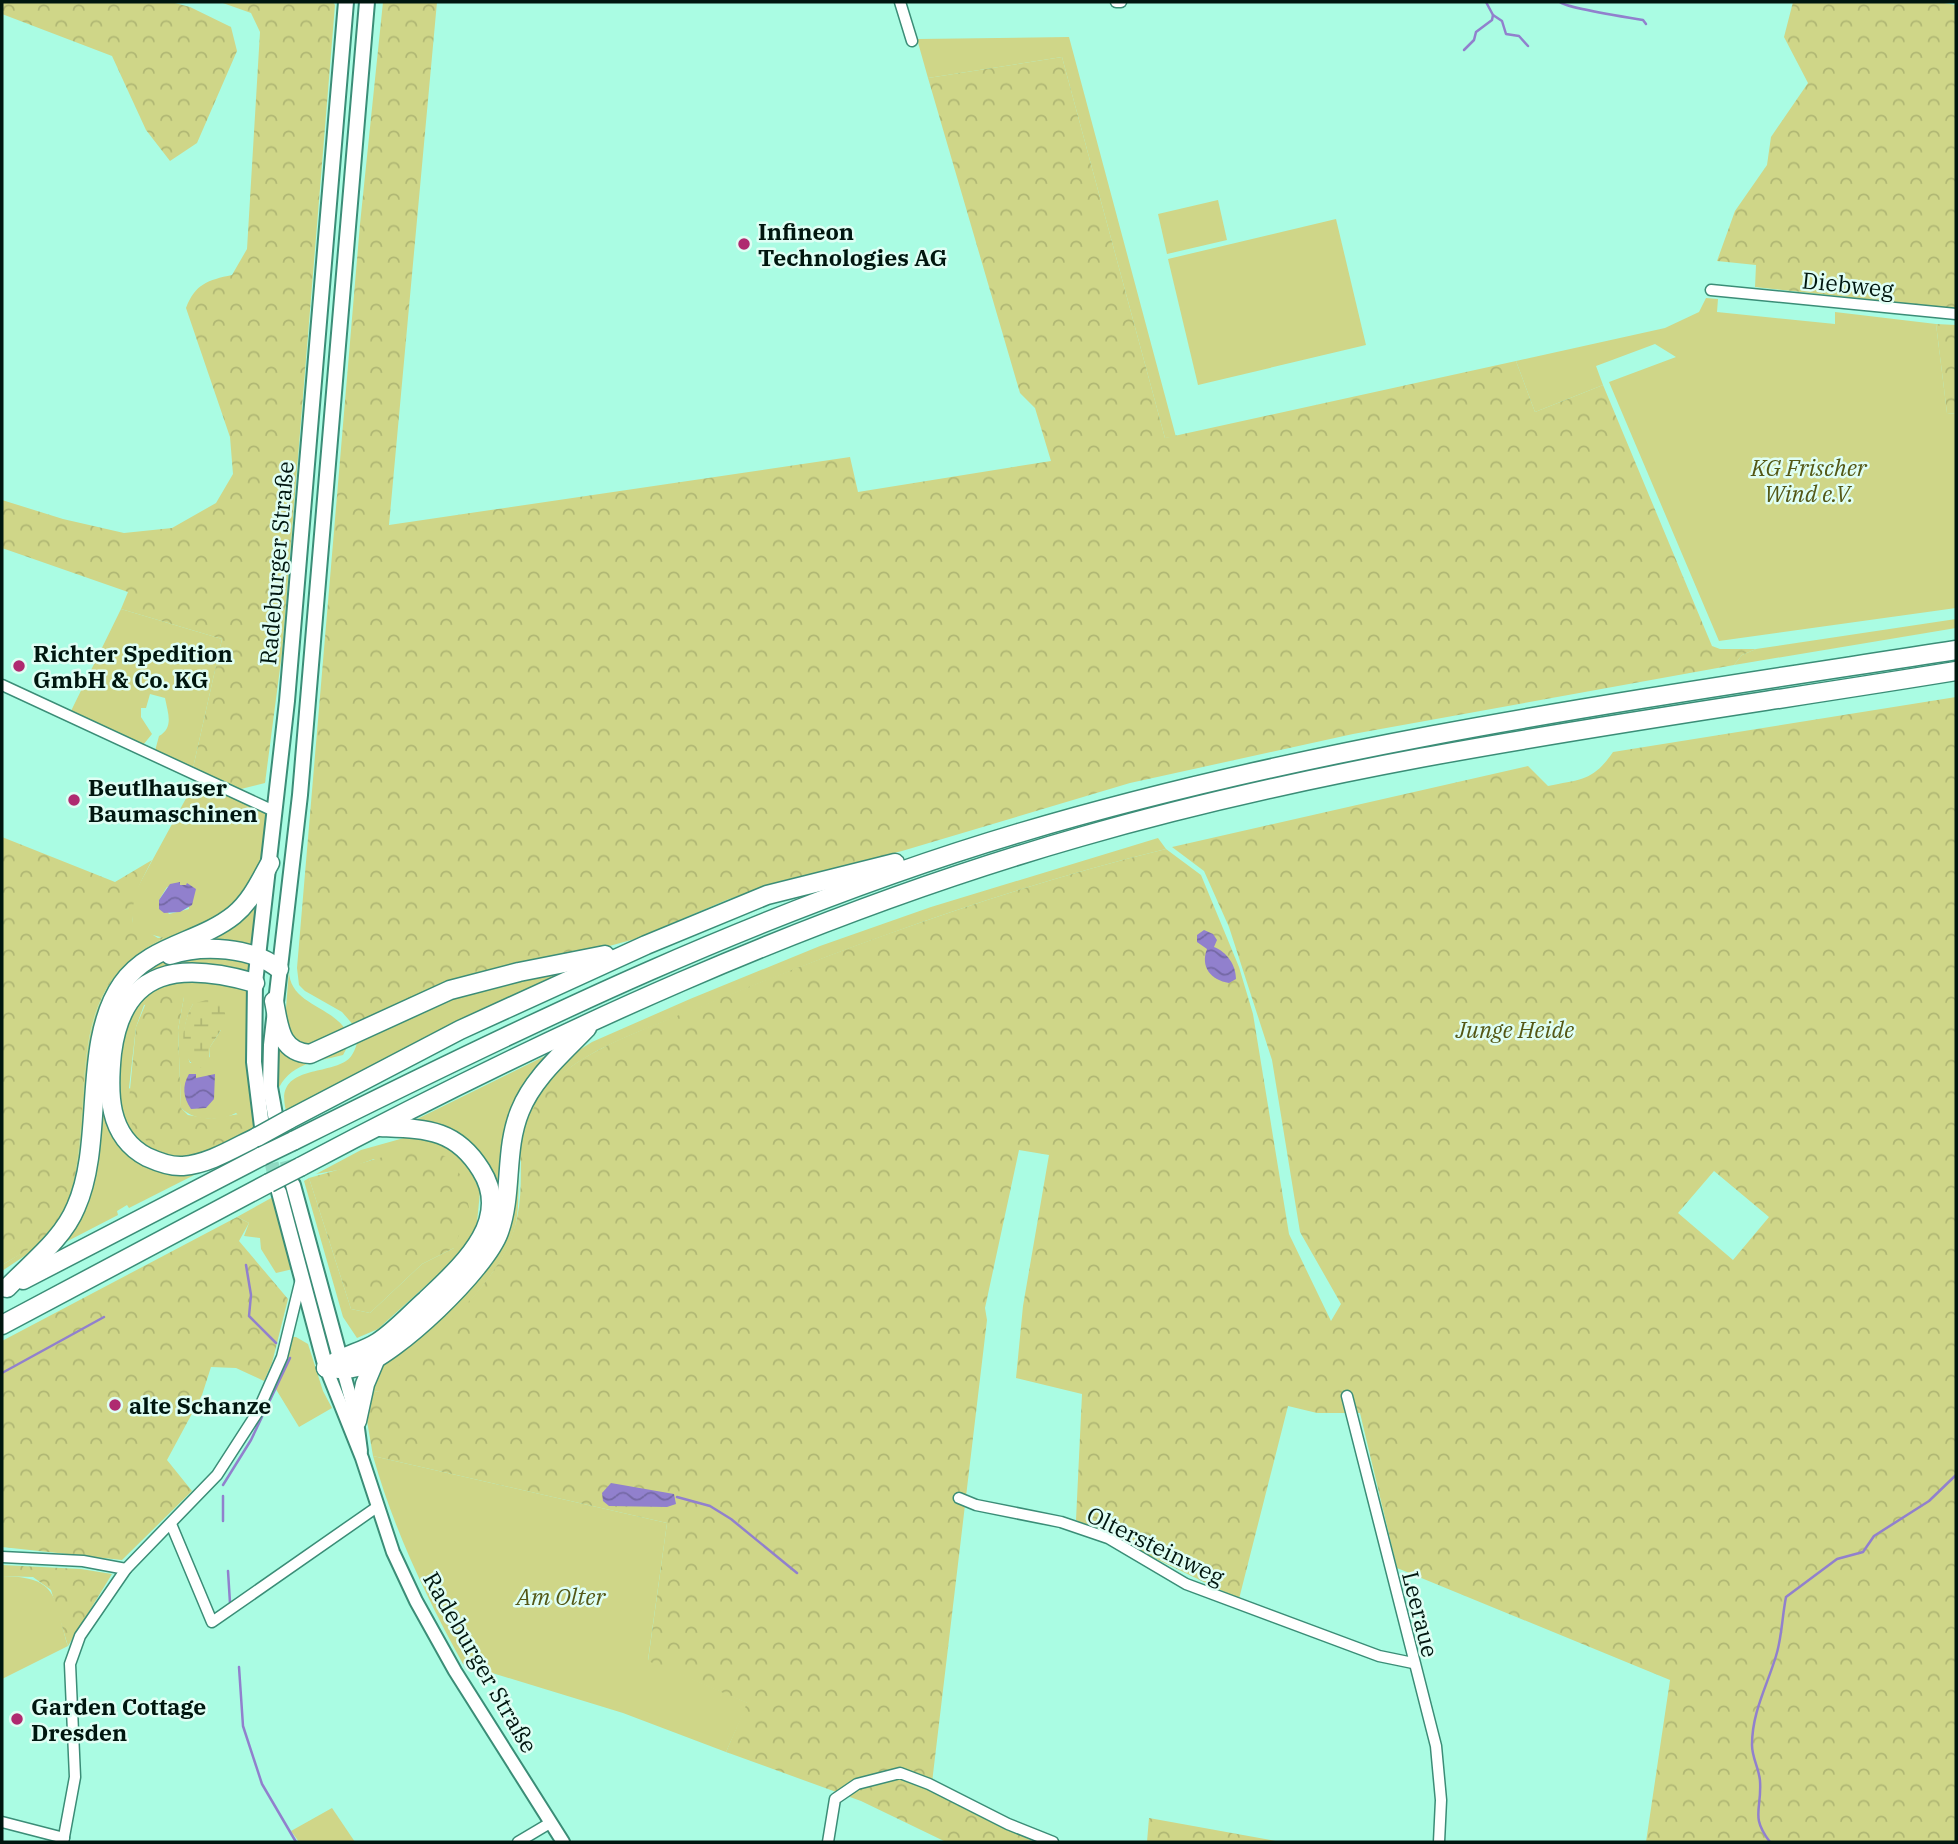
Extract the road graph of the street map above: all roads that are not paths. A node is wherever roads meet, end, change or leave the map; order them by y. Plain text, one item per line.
1 (346, 2) edge
2 (367, 2) edge
3 (900, 2) edge
4 (1116, 2) edge
5 (1121, 2) edge
6 (912, 41) dead end
7 (1711, 290) dead end
8 (1956, 314) edge
9 (1956, 650) edge
10 (1956, 671) edge
11 (2, 685) edge
12 (278, 789) junction
13 (250, 799) junction
14 (276, 812) junction
15 (929, 862) junction
16 (270, 863) junction
17 (646, 945) junction
18 (258, 955) junction
19 (140, 965) junction
20 (279, 969) junction
21 (255, 983) junction
22 (274, 1001) junction
23 (594, 1020) junction
24 (271, 1126) junction
25 (377, 1127) junction
26 (293, 1185) tunnel mouth
27 (274, 1188) junction
28 (302, 1277) junction
29 (4, 1289) edge
30 (2, 1325) edge
31 (376, 1359) junction
32 (336, 1365) junction
33 (1347, 1396) dead end
34 (357, 1421) junction
35 (362, 1458) junction
36 (959, 1498) dead end
37 (377, 1507) junction
38 (171, 1524) junction
39 (2, 1557) edge
40 (126, 1569) junction
41 (1413, 1663) junction
42 (2, 1822) edge
43 (550, 1823) junction
44 (64, 1840) edge
45 (517, 1842) edge
46 (562, 1842) edge
47 (828, 1842) edge
48 (1053, 1842) edge
49 (1439, 1842) edge

1 - 12 main road, Radeburger Straße
2 - 20 main road, Radeburger Straße
3 - 6 street
4 - 5 street
7 - 8 street, Diebweg
9 - 15 highway
10 - 23 highway
11 - 13 street
12 - 13 street
12 - 14 main road, Radeburger Straße
13 - 14 street
14 - 16 main road, Radeburger Straße
15 - 17 highway
15 - 29 highway, bridge
16 - 18 main road, Radeburger Straße
16 - 19 highway
17 - 22 highway
17 - 24 highway
18 - 19 highway
18 - 20 highway
18 - 21 main road, Radeburger Straße
19 - 29 highway
20 - 22 main road, Radeburger Straße
21 - 24 main road, Radeburger Straße
21 - 24 highway
22 - 24 main road, Radeburger Straße
23 - 25 highway
23 - 31 highway
25 - 27 highway, bridge
25 - 32 highway
26 - 32 main road, Radeburger Straße
27 - 28 main road, Radeburger Straße
27 - 30 highway
28 - 32 main road, Radeburger Straße
28 - 38 street
31 - 32 highway
31 - 34 highway
32 - 34 main road, Radeburger Straße
32 - 35 main road, Radeburger Straße
33 - 41 street, Leeraue
34 - 35 main road, Radeburger Straße
35 - 37 main road, Radeburger Straße
36 - 41 street, Oltersteinweg
37 - 38 street
37 - 43 main road, Radeburger Straße
38 - 40 street
39 - 40 street
40 - 44 street
41 - 49 street, Leeraue
42 - 44 street
43 - 45 street
43 - 46 main road, Radeburger Straße
47 - 48 street

